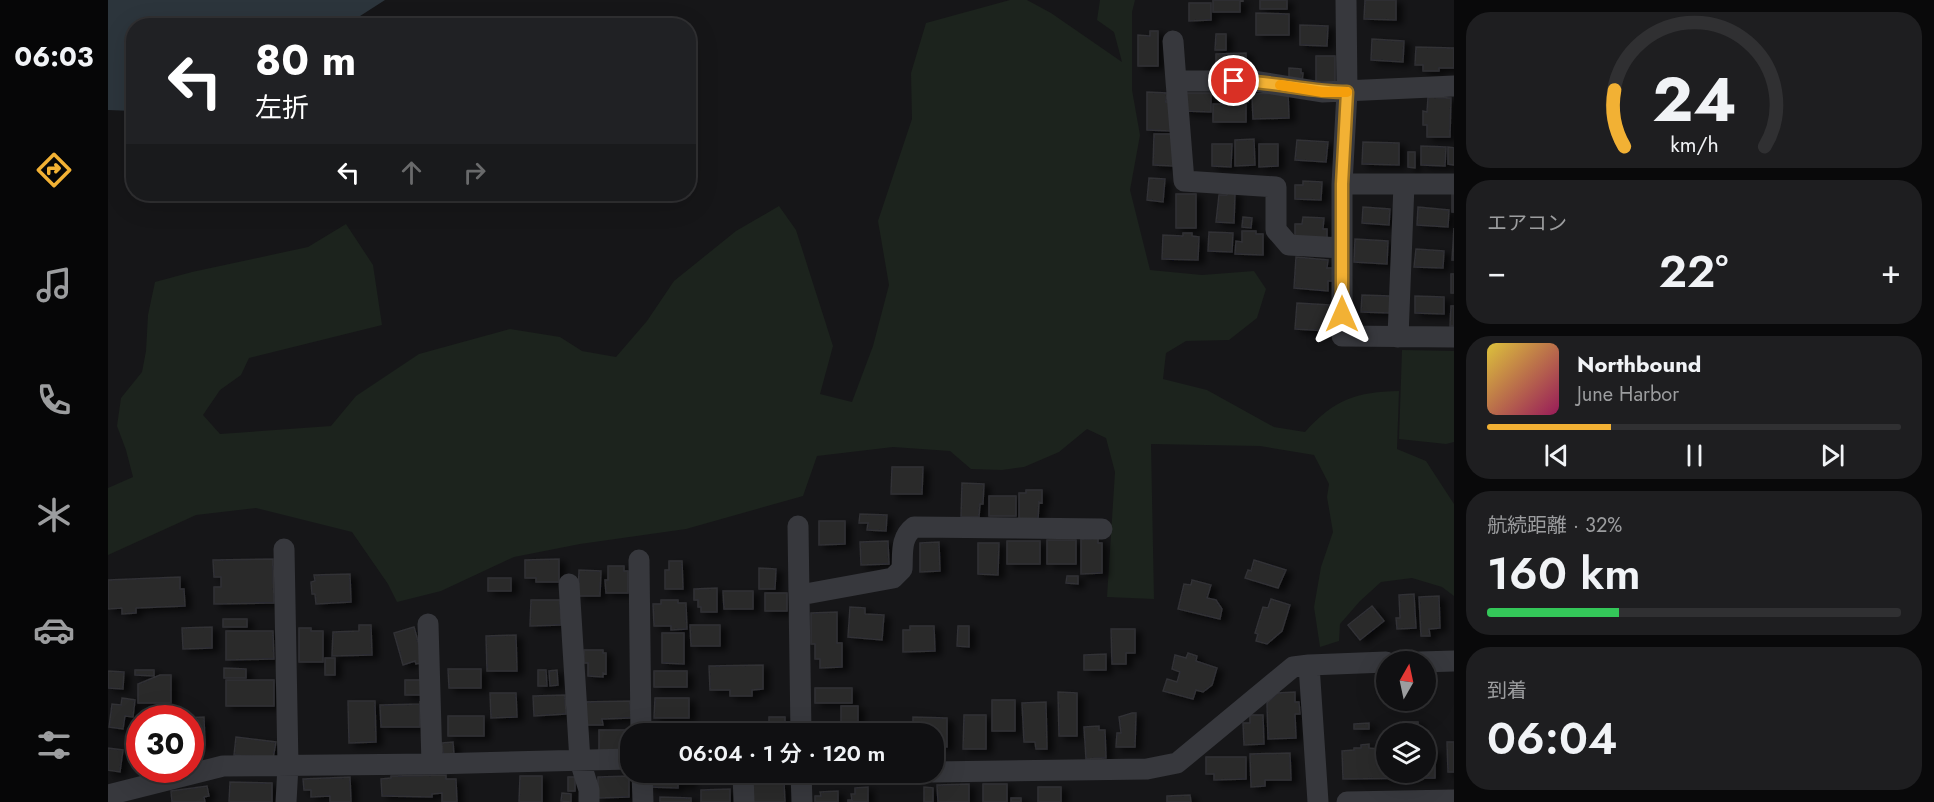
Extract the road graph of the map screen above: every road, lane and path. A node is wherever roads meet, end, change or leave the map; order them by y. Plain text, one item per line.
1 (1346, 0) edge
2 (1173, 41) dead end
3 (1176, 81) junction
4 (1454, 86) edge
5 (1347, 92) junction
6 (1342, 184) junction
7 (1404, 184) junction
8 (1454, 184) edge
9 (1342, 248) junction
10 (1398, 337) junction
11 (1454, 337) edge
12 (798, 526) dead end
13 (1102, 529) dead end
14 (284, 549) dead end
15 (639, 560) dead end
16 (569, 584) dead end
17 (800, 595) junction
18 (428, 624) dead end
19 (1454, 661) edge
20 (1436, 662) edge
21 (1376, 663) edge
22 (1309, 665) junction
23 (641, 723) edge
24 (801, 723) edge
25 (620, 759) edge
26 (580, 761) junction
27 (432, 764) junction
28 (288, 766) junction
29 (944, 772) edge
30 (642, 783) edge
31 (743, 783) edge
32 (801, 783) edge
33 (108, 795) edge
34 (1454, 800) edge
35 (286, 802) edge
36 (589, 802) edge
37 (643, 802) edge
38 (744, 802) edge
39 (802, 802) edge
40 (1318, 802) edge
41 (1347, 802) edge

1 - 5 street
2 - 3 street
3 - 5 street
3 - 9 street
4 - 5 street
5 - 6 street
6 - 7 street
6 - 9 street
7 - 8 street
7 - 10 street
9 - 10 street
10 - 11 street
12 - 17 street
13 - 17 street
14 - 28 street
15 - 23 street
16 - 26 street
17 - 24 street
18 - 27 street
19 - 20 street
21 - 22 street
22 - 29 street
22 - 40 street
25 - 26 street
26 - 27 street
26 - 36 street
27 - 28 street
28 - 33 street
28 - 35 street
30 - 37 street
31 - 38 street
32 - 39 street
34 - 41 street

